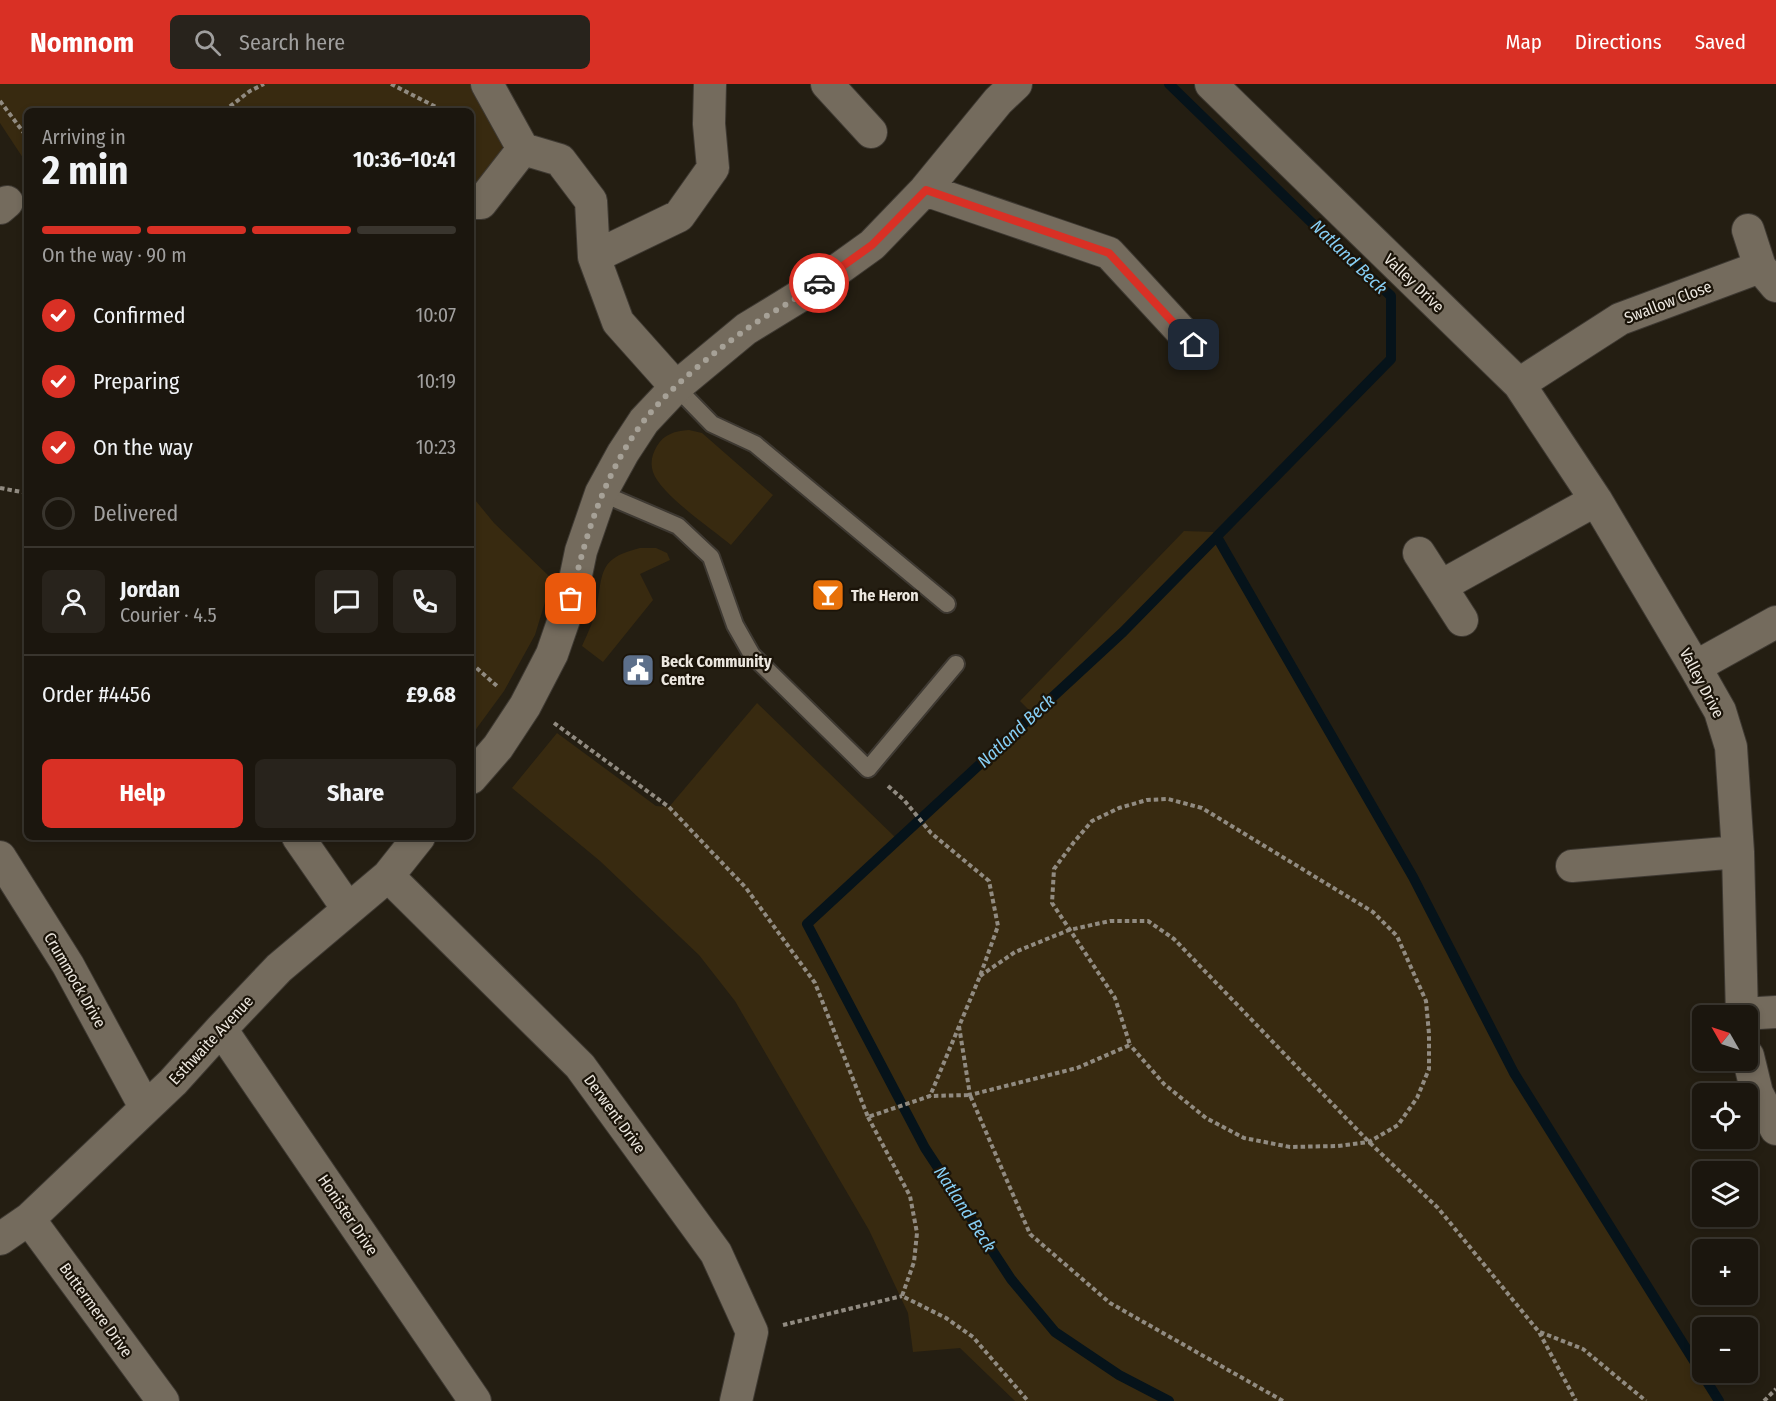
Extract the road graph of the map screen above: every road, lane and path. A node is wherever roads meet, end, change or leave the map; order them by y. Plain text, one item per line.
1 (264, 84) edge
2 (391, 84) edge
3 (487, 84) edge
4 (710, 84) edge
5 (827, 84) edge
6 (1016, 84) edge
7 (1210, 84) edge
8 (0, 101) edge
9 (228, 108) edge
10 (438, 108) edge
11 (24, 131) edge
12 (871, 132) dead end
13 (523, 149) junction
14 (926, 190) junction
15 (474, 202) edge
16 (1748, 230) dead end
17 (594, 257) junction
18 (1768, 276) edge
19 (1194, 345) dead end
20 (1519, 384) junction
21 (676, 387) junction
22 (0, 488) edge
23 (24, 492) edge
24 (601, 493) junction
25 (1596, 500) junction
26 (1419, 553) dead end
27 (1441, 586) junction
28 (947, 604) dead end
29 (1462, 620) dead end
30 (1776, 622) edge
31 (956, 664) dead end
32 (474, 666) edge
33 (1695, 667) junction
34 (525, 706) junction
35 (474, 775) edge
36 (904, 800) dead end
37 (300, 840) edge
38 (417, 840) edge
39 (1738, 852) junction
40 (0, 856) edge
41 (1572, 866) dead end
42 (388, 876) junction
43 (348, 909) junction
44 (1070, 930) junction
45 (980, 976) junction
46 (1742, 1005) edge
47 (1776, 1012) edge
48 (1758, 1014) edge
49 (959, 1026) junction
50 (220, 1029) junction
51 (1130, 1045) junction
52 (1752, 1071) edge
53 (970, 1095) junction
54 (930, 1096) junction
55 (145, 1107) junction
56 (868, 1117) junction
57 (1776, 1129) edge
58 (1369, 1142) junction
59 (29, 1219) junction
60 (0, 1239) edge
61 (902, 1296) junction
62 (752, 1332) junction
63 (1539, 1332) junction
64 (1776, 1389) edge
65 (163, 1401) edge
66 (476, 1401) edge
67 (736, 1401) edge
68 (1028, 1401) edge
69 (1283, 1401) edge
70 (1576, 1401) edge
71 (1646, 1401) edge
72 (1764, 1401) edge

1 - 9 path
2 - 10 path
3 - 13 street
4 - 17 street
5 - 12 street
6 - 14 street
7 - 20 street, Valley Drive
8 - 11 path
13 - 15 street
13 - 17 street
14 - 19 street
14 - 21 street
16 - 18 street, Swallow Close
17 - 21 street
18 - 20 street, Swallow Close
20 - 25 street, Valley Drive
21 - 24 street
21 - 28 lane
22 - 23 path
24 - 31 lane
24 - 34 street
25 - 27 street
25 - 33 street, Valley Drive
26 - 27 street
27 - 29 street
30 - 33 street
32 - 34 path
33 - 39 street, Valley Drive
34 - 35 street
34 - 56 path
36 - 45 path
37 - 43 street
38 - 42 street, Esthwaite Avenue
39 - 41 street
39 - 46 street, Valley Drive
40 - 55 street, Crummock Drive
42 - 43 street, Esthwaite Avenue
42 - 62 street, Derwent Drive
43 - 50 street, Esthwaite Avenue
44 - 45 path
44 - 51 path
44 - 58 path
44 - 58 path
45 - 49 path
47 - 48 street, Valley Drive
49 - 53 path
49 - 54 path
50 - 55 street, Esthwaite Avenue
50 - 66 street, Honister Drive
51 - 53 path
51 - 58 path
52 - 57 street
53 - 54 path
53 - 69 path
54 - 56 path
55 - 59 street, Esthwaite Avenue
56 - 61 path
58 - 63 path
59 - 60 street, Esthwaite Avenue
59 - 65 street, Buttermere Drive
61 - 62 path
61 - 68 path
62 - 67 street
63 - 70 path
63 - 71 path
64 - 72 path

